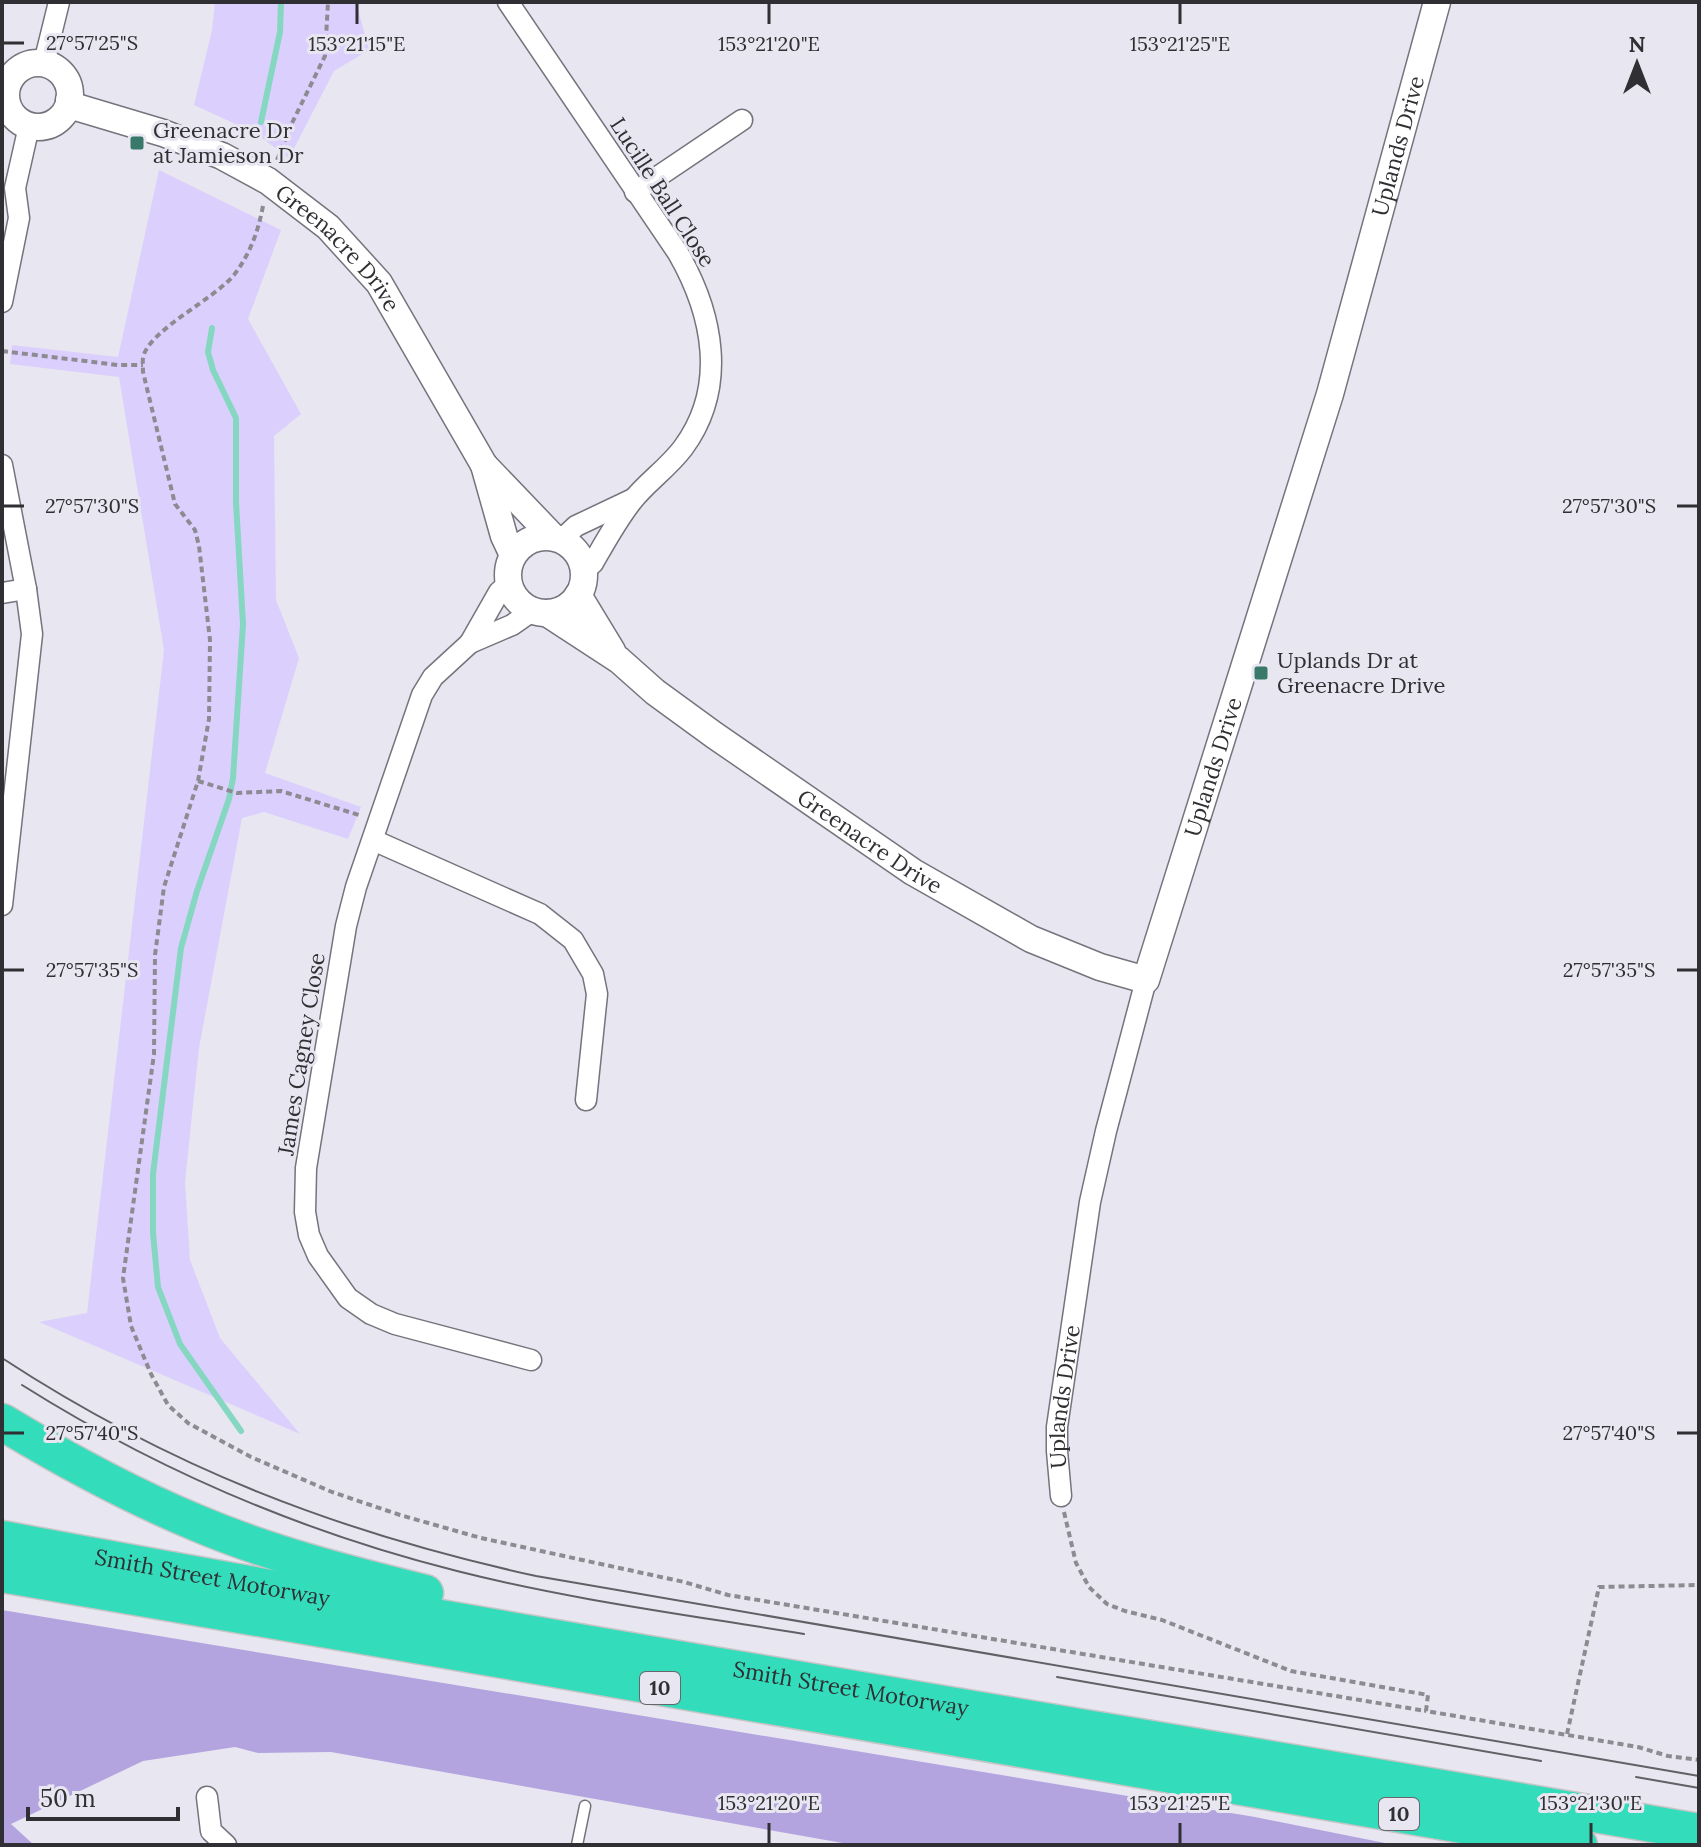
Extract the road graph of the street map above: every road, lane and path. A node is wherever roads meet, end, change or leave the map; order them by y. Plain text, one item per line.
1 (59, 2) edge
2 (328, 2) edge
3 (508, 2) edge
4 (1437, 2) edge
5 (44, 63) junction
6 (4, 86) edge
7 (69, 100) junction
8 (742, 120) dead end
9 (32, 126) junction
10 (277, 160) dead end
11 (15, 188) junction
12 (635, 192) junction
13 (2, 205) edge
14 (263, 206) dead end
15 (2, 302) edge
16 (2, 351) edge
17 (143, 365) junction
18 (2, 465) edge
19 (484, 465) junction
20 (633, 499) junction
21 (557, 538) junction
22 (513, 555) junction
23 (581, 583) junction
24 (508, 584) junction
25 (26, 589) junction
26 (2, 593) edge
27 (539, 612) junction
28 (470, 643) junction
29 (619, 660) junction
30 (198, 781) junction
31 (376, 831) junction
32 (2, 905) edge
33 (1146, 980) junction
34 (586, 1100) dead end
35 (531, 1360) dead end
36 (2, 1422) edge
37 (1061, 1496) joint
38 (2, 1539) edge
39 (2, 1574) edge
40 (1699, 1585) edge
41 (531, 1635) junction
42 (1426, 1711) junction
43 (1567, 1734) junction
44 (1699, 1760) edge
45 (207, 1797) dead end
46 (585, 1806) dead end
47 (1481, 1828) junction
48 (1699, 1832) edge
49 (226, 1845) edge
50 (577, 1845) edge
51 (1519, 1845) edge
52 (1579, 1845) edge

1 - 5 street
2 - 10 path
3 - 12 street, Lucille Ball Close
4 - 33 street, Uplands Drive
5 - 6 street
5 - 7 street
6 - 9 street
7 - 9 street
7 - 19 street, Greenacre Drive
8 - 12 street
9 - 11 street
11 - 13 street
11 - 15 street
12 - 20 street, Lucille Ball Close
14 - 17 path
16 - 17 path
17 - 30 path
18 - 25 street
19 - 21 street, Greenacre Drive
19 - 22 street, Greenacre Drive
20 - 21 street, Lucille Ball Close
20 - 23 street, Lucille Ball Close
21 - 22 street
21 - 23 street
22 - 24 street
23 - 27 street
23 - 29 street, Greenacre Drive
24 - 27 street
24 - 28 street, James Cagney Close
25 - 26 street
25 - 32 street
27 - 28 street, James Cagney Close
27 - 29 street, Greenacre Drive
28 - 31 street, James Cagney Close
29 - 33 street, Greenacre Drive
30 - 31 path
30 - 42 path
31 - 34 street
31 - 35 street, James Cagney Close
33 - 37 street, Uplands Drive
36 - 41 highway
37 - 42 path
38 - 41 highway, Smith Street Motorway / 10
39 - 47 highway, Smith Street Motorway / 10
40 - 43 path
41 - 48 highway, Smith Street Motorway / 10
42 - 43 path
43 - 44 path
45 - 49 street
46 - 50 lane
47 - 51 highway
47 - 52 highway, Smith Street Motorway / 10

